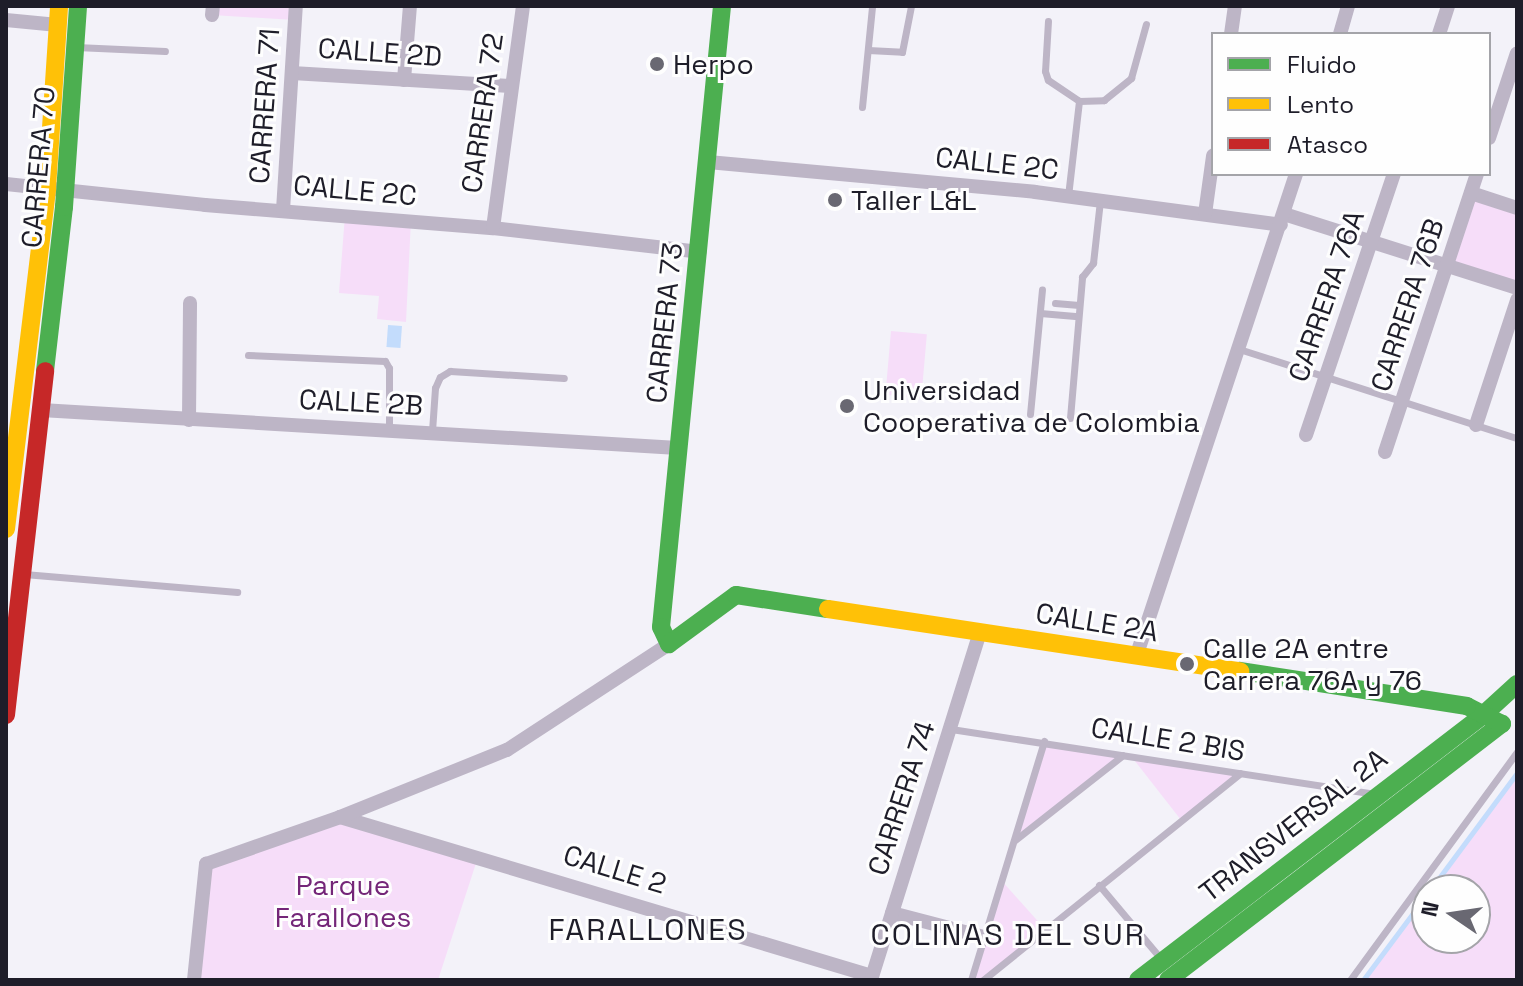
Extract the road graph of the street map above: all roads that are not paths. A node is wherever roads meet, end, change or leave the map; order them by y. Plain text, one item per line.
1 (78, 6) edge
2 (296, 6) edge
3 (410, 6) edge
4 (523, 6) edge
5 (722, 6) edge
6 (872, 6) edge
7 (911, 6) edge
8 (1235, 6) edge
9 (1348, 6) edge
10 (1448, 6) edge
11 (59, 15) edge
12 (6, 20) edge
13 (1048, 21) dead end
14 (1146, 24) dead end
15 (1231, 32) edge
16 (1341, 32) edge
17 (1440, 32) edge
18 (75, 47) junction
19 (868, 50) junction
20 (165, 51) dead end
21 (1517, 53) edge
22 (292, 73) junction
23 (404, 80) junction
24 (512, 86) junction
25 (1079, 101) junction
26 (862, 107) dead end
27 (1491, 132) edge
28 (708, 162) junction
29 (1211, 170) edge
30 (1295, 176) edge
31 (1393, 176) edge
32 (1476, 176) edge
33 (6, 184) edge
34 (56, 189) junction
35 (1471, 193) junction
36 (1068, 196) junction
37 (1100, 201) junction
38 (1517, 208) edge
39 (283, 210) junction
40 (1205, 214) junction
41 (1282, 219) junction
42 (493, 228) junction
43 (1373, 241) junction
44 (700, 252) junction
45 (1447, 265) junction
46 (1517, 288) edge
47 (1042, 290) dead end
48 (1517, 300) edge
49 (190, 303) dead end
50 (1055, 303) dead end
51 (1079, 305) junction
52 (1040, 313) junction
53 (1078, 316) junction
54 (1239, 349) junction
55 (248, 355) dead end
56 (1327, 377) junction
57 (564, 378) dead end
58 (1402, 401) junction
59 (41, 410) junction
60 (1030, 414) dead end
61 (1070, 418) dead end
62 (189, 420) junction
63 (1476, 425) junction
64 (389, 428) junction
65 (432, 431) junction
66 (1306, 435) dead end
67 (1517, 438) edge
68 (678, 448) junction
69 (1385, 452) dead end
70 (7, 505) edge
71 (6, 529) edge
72 (22, 573) junction
73 (237, 592) dead end
74 (980, 632) junction
75 (669, 644) junction
76 (1136, 657) junction
77 (1517, 684) edge
78 (6, 715) edge
79 (1483, 715) junction
80 (1510, 727) edge
81 (950, 729) junction
82 (1044, 741) junction
83 (1517, 752) edge
84 (1123, 755) junction
85 (1240, 773) junction
86 (1380, 794) junction
87 (340, 817) junction
88 (1013, 842) junction
89 (1099, 885) junction
90 (892, 913) junction
91 (984, 937) junction
92 (1162, 961) junction
93 (872, 978) edge
94 (194, 980) edge
95 (971, 980) edge
96 (983, 980) edge
97 (1138, 980) edge
98 (1168, 980) edge
99 (1350, 980) edge

1 - 18 street, CARRERA 70
2 - 22 street, CARRERA 71
3 - 23 street
4 - 24 street, CARRERA 72
5 - 28 street, CARRERA 73
6 - 19 lane
7 - 19 lane
8 - 15 street
9 - 16 street
10 - 17 street
11 - 12 street
11 - 34 street, CARRERA 70
13 - 25 lane
14 - 25 lane
18 - 20 lane
18 - 34 street, CARRERA 70
19 - 26 lane
21 - 27 street
22 - 23 street, CALLE 2D
22 - 39 street, CARRERA 71
23 - 24 street, CALLE 2D
24 - 42 street, CARRERA 72
25 - 36 lane
28 - 36 street, CALLE 2C
28 - 44 street, CARRERA 73
29 - 40 street
30 - 41 street
31 - 43 street, CARRERA 76A
32 - 35 street, CARRERA 76B
33 - 34 street, CALLE 2C
34 - 39 street, CALLE 2C
34 - 59 street, CARRERA 70
34 - 70 street, CARRERA 70
35 - 38 street
35 - 45 street, CARRERA 76B
36 - 37 street, CALLE 2C
37 - 40 street, CALLE 2C
37 - 51 lane
39 - 42 street, CALLE 2C
40 - 41 street, CALLE 2C
41 - 43 street, CALLE 2C
41 - 54 street
42 - 44 street, CALLE 2C
43 - 45 street, CALLE 2C
43 - 56 street, CARRERA 76A
44 - 68 street, CARRERA 73
45 - 46 street, CALLE 2C
45 - 58 street, CARRERA 76B
47 - 52 lane
48 - 63 street
49 - 62 street
50 - 51 lane
51 - 53 lane
52 - 53 lane
52 - 60 lane
53 - 61 lane
54 - 56 lane
54 - 76 street
55 - 64 lane
56 - 58 lane
56 - 66 street, CARRERA 76A
57 - 65 lane
58 - 63 lane
58 - 69 street, CARRERA 76B
59 - 62 street, CALLE 2B
59 - 72 street, CARRERA 70
62 - 64 street, CALLE 2B
63 - 67 lane
64 - 65 street, CALLE 2B
65 - 68 street, CALLE 2B
68 - 75 street, CARRERA 73
70 - 71 street, CARRERA 70
72 - 73 lane
72 - 78 street, CARRERA 70
74 - 75 street, CALLE 2A
74 - 76 street, CALLE 2A
74 - 81 street, CARRERA 74
75 - 87 street
76 - 79 street, CALLE 2A
77 - 79 street
79 - 80 street
79 - 86 street, TRANSVERSAL 2A
80 - 98 street, TRANSVERSAL 2A
81 - 82 lane, CALLE 2 BIS
81 - 90 street, CARRERA 74
82 - 84 lane, CALLE 2 BIS
82 - 88 lane
83 - 99 lane
84 - 85 lane, CALLE 2 BIS
84 - 88 lane
85 - 86 lane, CALLE 2 BIS
85 - 89 lane
86 - 92 street, TRANSVERSAL 2A
87 - 93 street, CALLE 2
87 - 94 street
88 - 91 lane
89 - 92 lane
89 - 96 lane
90 - 91 street
90 - 93 street, CARRERA 74
91 - 95 lane
92 - 97 street, TRANSVERSAL 2A

